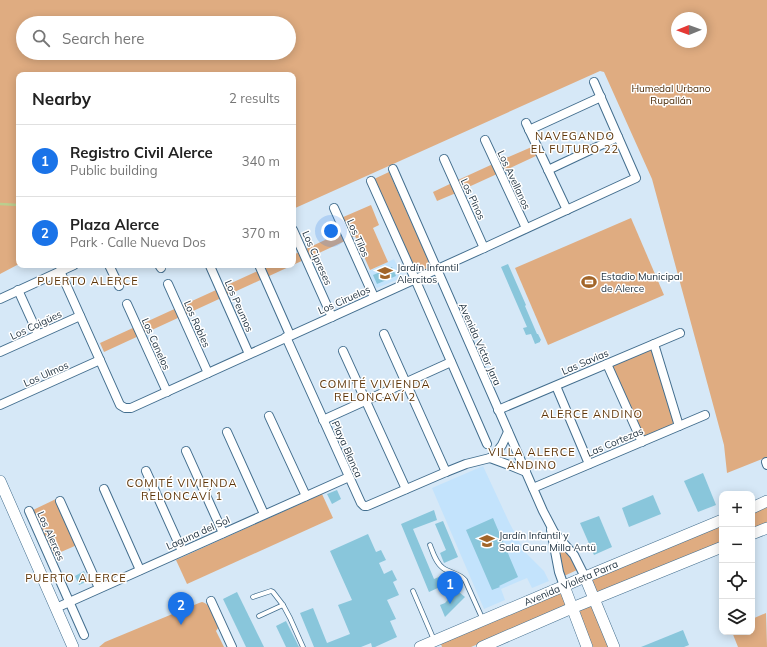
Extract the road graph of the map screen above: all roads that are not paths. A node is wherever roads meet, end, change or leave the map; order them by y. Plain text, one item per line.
1 (594, 82) dead end
2 (601, 97) junction
3 (618, 137) junction
4 (485, 140) dead end
5 (444, 159) dead end
6 (393, 169) dead end
7 (548, 170) junction
8 (371, 181) dead end
9 (334, 208) dead end
10 (567, 210) junction
11 (526, 228) junction
12 (296, 237) edge
13 (484, 248) junction
14 (67, 268) edge
15 (110, 268) edge
16 (211, 268) edge
17 (260, 268) edge
18 (437, 269) junction
19 (60, 271) junction
20 (415, 279) junction
21 (168, 284) dead end
22 (119, 286) dead end
23 (18, 290) junction
24 (374, 298) junction
25 (0, 299) edge
26 (127, 304) dead end
27 (80, 316) junction
28 (332, 317) junction
29 (680, 333) dead end
30 (38, 334) junction
31 (384, 334) dead end
32 (288, 336) junction
33 (654, 344) junction
34 (344, 350) dead end
35 (0, 352) edge
36 (249, 354) junction
37 (100, 360) junction
38 (451, 362) junction
39 (607, 364) junction
40 (208, 373) junction
41 (406, 383) junction
42 (556, 386) junction
43 (166, 392) junction
44 (366, 401) junction
45 (0, 405) edge
46 (498, 410) junction
47 (705, 415) dead end
48 (269, 416) dead end
49 (323, 420) junction
50 (679, 426) junction
51 (227, 432) dead end
52 (508, 432) junction
53 (642, 442) junction
54 (487, 444) dead end
55 (186, 451) dead end
56 (490, 458) junction
57 (589, 464) junction
58 (146, 471) dead end
59 (446, 472) junction
60 (526, 472) junction
61 (349, 476) junction
62 (1, 488) edge
63 (533, 488) junction
64 (104, 489) dead end
65 (406, 489) junction
66 (306, 496) junction
67 (60, 501) dead end
68 (767, 502) edge
69 (755, 507) edge
70 (29, 511) dead end
71 (264, 514) junction
72 (719, 521) edge
73 (767, 528) edge
74 (552, 529) junction
75 (223, 533) junction
76 (755, 533) edge
77 (430, 545) dead end
78 (719, 548) edge
79 (182, 551) junction
80 (140, 570) junction
81 (585, 577) junction
82 (564, 586) junction
83 (99, 588) junction
84 (413, 591) dead end
85 (253, 597) dead end
86 (594, 599) junction
87 (212, 601) dead end
88 (69, 602) junction
89 (283, 605) junction
90 (56, 608) junction
91 (572, 608) junction
92 (259, 616) dead end
93 (483, 620) junction
94 (84, 634) dead end
95 (436, 644) edge
96 (73, 647) edge
97 (232, 647) edge
98 (303, 647) edge
99 (420, 647) edge
100 (482, 647) edge
101 (587, 647) edge
102 (614, 647) edge

1 - 2 street
2 - 3 street
2 - 7 street
3 - 7 street
3 - 10 street, Los Ciruelos
4 - 11 street, Los Avellanos
5 - 13 street, Los Pinos
6 - 18 street, Avenida Víctor Jara
7 - 10 street
8 - 20 street
9 - 24 street, Los Tilos
10 - 11 street, Los Ciruelos
11 - 13 street, Los Ciruelos
12 - 28 street, Los Cipreses
13 - 18 street, Los Ciruelos
14 - 19 street
15 - 22 street
16 - 36 street, Los Peumos
17 - 32 street, Playa Blanca
18 - 20 street, Los Ciruelos
18 - 46 street, Avenida Víctor Jara
19 - 23 street
19 - 27 street
20 - 24 street, Los Ciruelos
20 - 38 street
21 - 40 street, Los Robles
23 - 25 street
23 - 30 street
24 - 28 street, Los Ciruelos
26 - 43 street, Los Canelos
27 - 30 street, Los Coigües
27 - 37 street
28 - 32 street, Los Ciruelos
29 - 33 street, Las Savias
30 - 35 street, Los Coigües
31 - 41 street
32 - 36 street, Los Ciruelos
32 - 49 street, Playa Blanca
33 - 39 street, Las Savias
33 - 50 street
34 - 44 street
36 - 40 street, Los Ciruelos
37 - 43 street, Los Ciruelos
37 - 45 street, Los Ulmos
38 - 41 street
38 - 54 street
39 - 42 street, Las Savias
39 - 53 street
40 - 43 street, Los Ciruelos
41 - 44 street
41 - 59 street
42 - 46 street, Las Savias
42 - 57 street
44 - 49 street
44 - 65 street
46 - 52 street, Avenida Víctor Jara
47 - 50 street, Las Cortezas
48 - 66 street
49 - 61 street, Playa Blanca
50 - 53 street, Las Cortezas
51 - 71 street
52 - 56 street
52 - 60 street, Avenida Víctor Jara
53 - 57 street, Las Cortezas
55 - 75 street
56 - 59 street
56 - 60 street
57 - 63 street, Las Cortezas
58 - 79 street
59 - 65 street
60 - 63 street, Avenida Víctor Jara
61 - 65 street, Playa Blanca
61 - 66 street, Laguna del Sol
62 - 90 main road
63 - 74 street, Avenida Víctor Jara
64 - 80 street
66 - 71 street, Laguna del Sol
67 - 83 street
68 - 69 main road
70 - 88 street, Los Alerces
71 - 75 street, Laguna del Sol
72 - 81 main road, Avenida Violeta Parra
73 - 76 main road
74 - 81 street, Avenida Víctor Jara
74 - 82 street, Avenida Víctor Jara
75 - 79 street, Laguna del Sol
77 - 93 lane
78 - 86 main road
79 - 80 street, Laguna del Sol
80 - 83 street, Laguna del Sol
81 - 82 main road, Avenida Violeta Parra
81 - 86 main road
82 - 91 main road
82 - 93 main road, Avenida Violeta Parra
83 - 88 street, Laguna del Sol
84 - 95 lane
85 - 89 lane
86 - 91 main road
86 - 102 main road
87 - 97 street
88 - 90 street, Laguna del Sol
88 - 94 street, Los Alerces
89 - 92 lane
89 - 98 lane
90 - 96 main road
91 - 100 main road
91 - 101 main road
93 - 95 main road, Avenida Violeta Parra
95 - 99 main road, Avenida Violeta Parra

